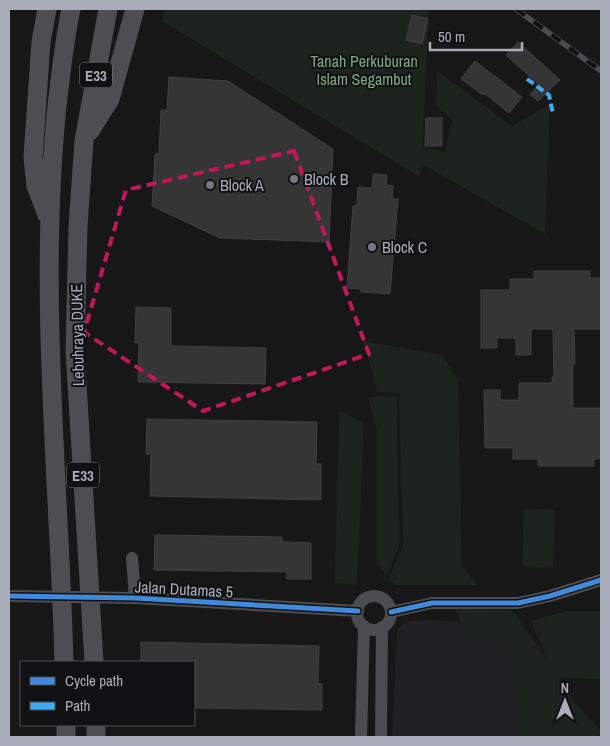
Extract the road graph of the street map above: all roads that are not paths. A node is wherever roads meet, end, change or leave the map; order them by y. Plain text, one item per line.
1 (47, 9) edge
2 (71, 9) edge
3 (108, 9) edge
4 (135, 9) edge
5 (84, 141) junction
6 (50, 222) junction
7 (132, 558) dead end
8 (601, 580) edge
9 (9, 596) edge
10 (135, 598) junction
11 (358, 611) junction
12 (391, 612) junction
13 (364, 626) junction
14 (382, 627) junction
15 (64, 656) edge
16 (94, 656) edge
17 (361, 737) edge
18 (381, 737) edge

1 - 6 highway, E33
2 - 6 highway, Lebuhraya DUKE / E33
3 - 5 highway, Lebuhraya DUKE / E33
4 - 5 highway
5 - 16 highway, Lebuhraya DUKE / E33
6 - 15 highway, Lebuhraya DUKE / E33
7 - 10 street
8 - 12 street
9 - 10 street, Jalan Dutamas 5
10 - 11 street, Jalan Dutamas 5
11 - 12 street
11 - 13 street
12 - 14 street
13 - 14 street
13 - 17 street
14 - 18 street

